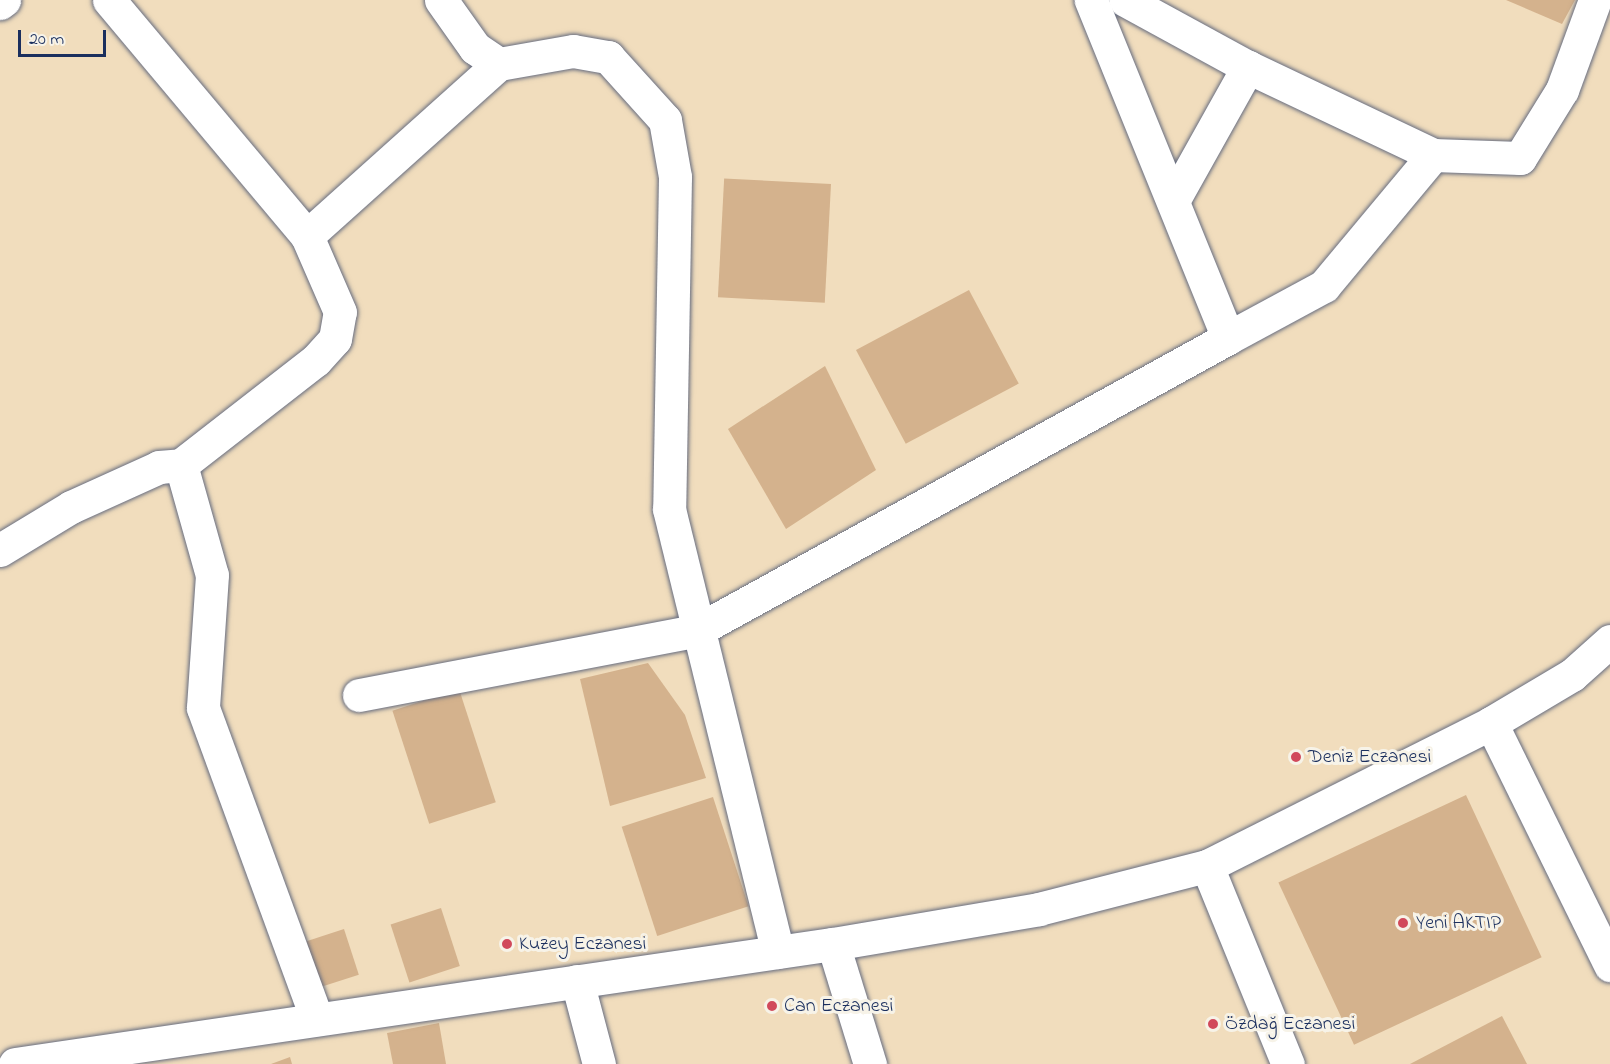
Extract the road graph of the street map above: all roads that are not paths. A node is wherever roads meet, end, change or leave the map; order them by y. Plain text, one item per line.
1 (4, 0) edge
2 (109, 0) edge
3 (441, 0) edge
4 (1091, 0) edge
5 (1125, 0) edge
6 (1595, 0) edge
7 (0, 3) edge
8 (499, 64) junction
9 (1248, 67) junction
10 (1433, 155) junction
11 (1173, 201) junction
12 (306, 236) junction
13 (1228, 338) junction
14 (181, 465) junction
15 (0, 550) edge
16 (696, 631) junction
17 (1610, 641) edge
18 (359, 695) dead end
19 (1491, 723) junction
20 (1207, 866) junction
21 (833, 944) junction
22 (778, 952) junction
23 (1610, 965) edge
24 (577, 981) junction
25 (317, 1019) junction
26 (116, 1056) edge
27 (15, 1064) edge
28 (599, 1064) edge
29 (870, 1064) edge
30 (1288, 1064) edge

1 - 7 street
2 - 12 street
3 - 8 street
4 - 11 street
5 - 9 street
6 - 10 street
8 - 12 street
8 - 16 street
9 - 10 street
9 - 11 street
10 - 13 street
11 - 13 street
12 - 14 street
13 - 16 street
14 - 15 street
14 - 25 street
16 - 18 street
16 - 22 street
17 - 19 street
19 - 20 street
19 - 23 street
20 - 21 street
20 - 30 street
21 - 22 street
21 - 29 street
22 - 24 street
24 - 25 street
24 - 28 street
25 - 26 street
26 - 27 street

